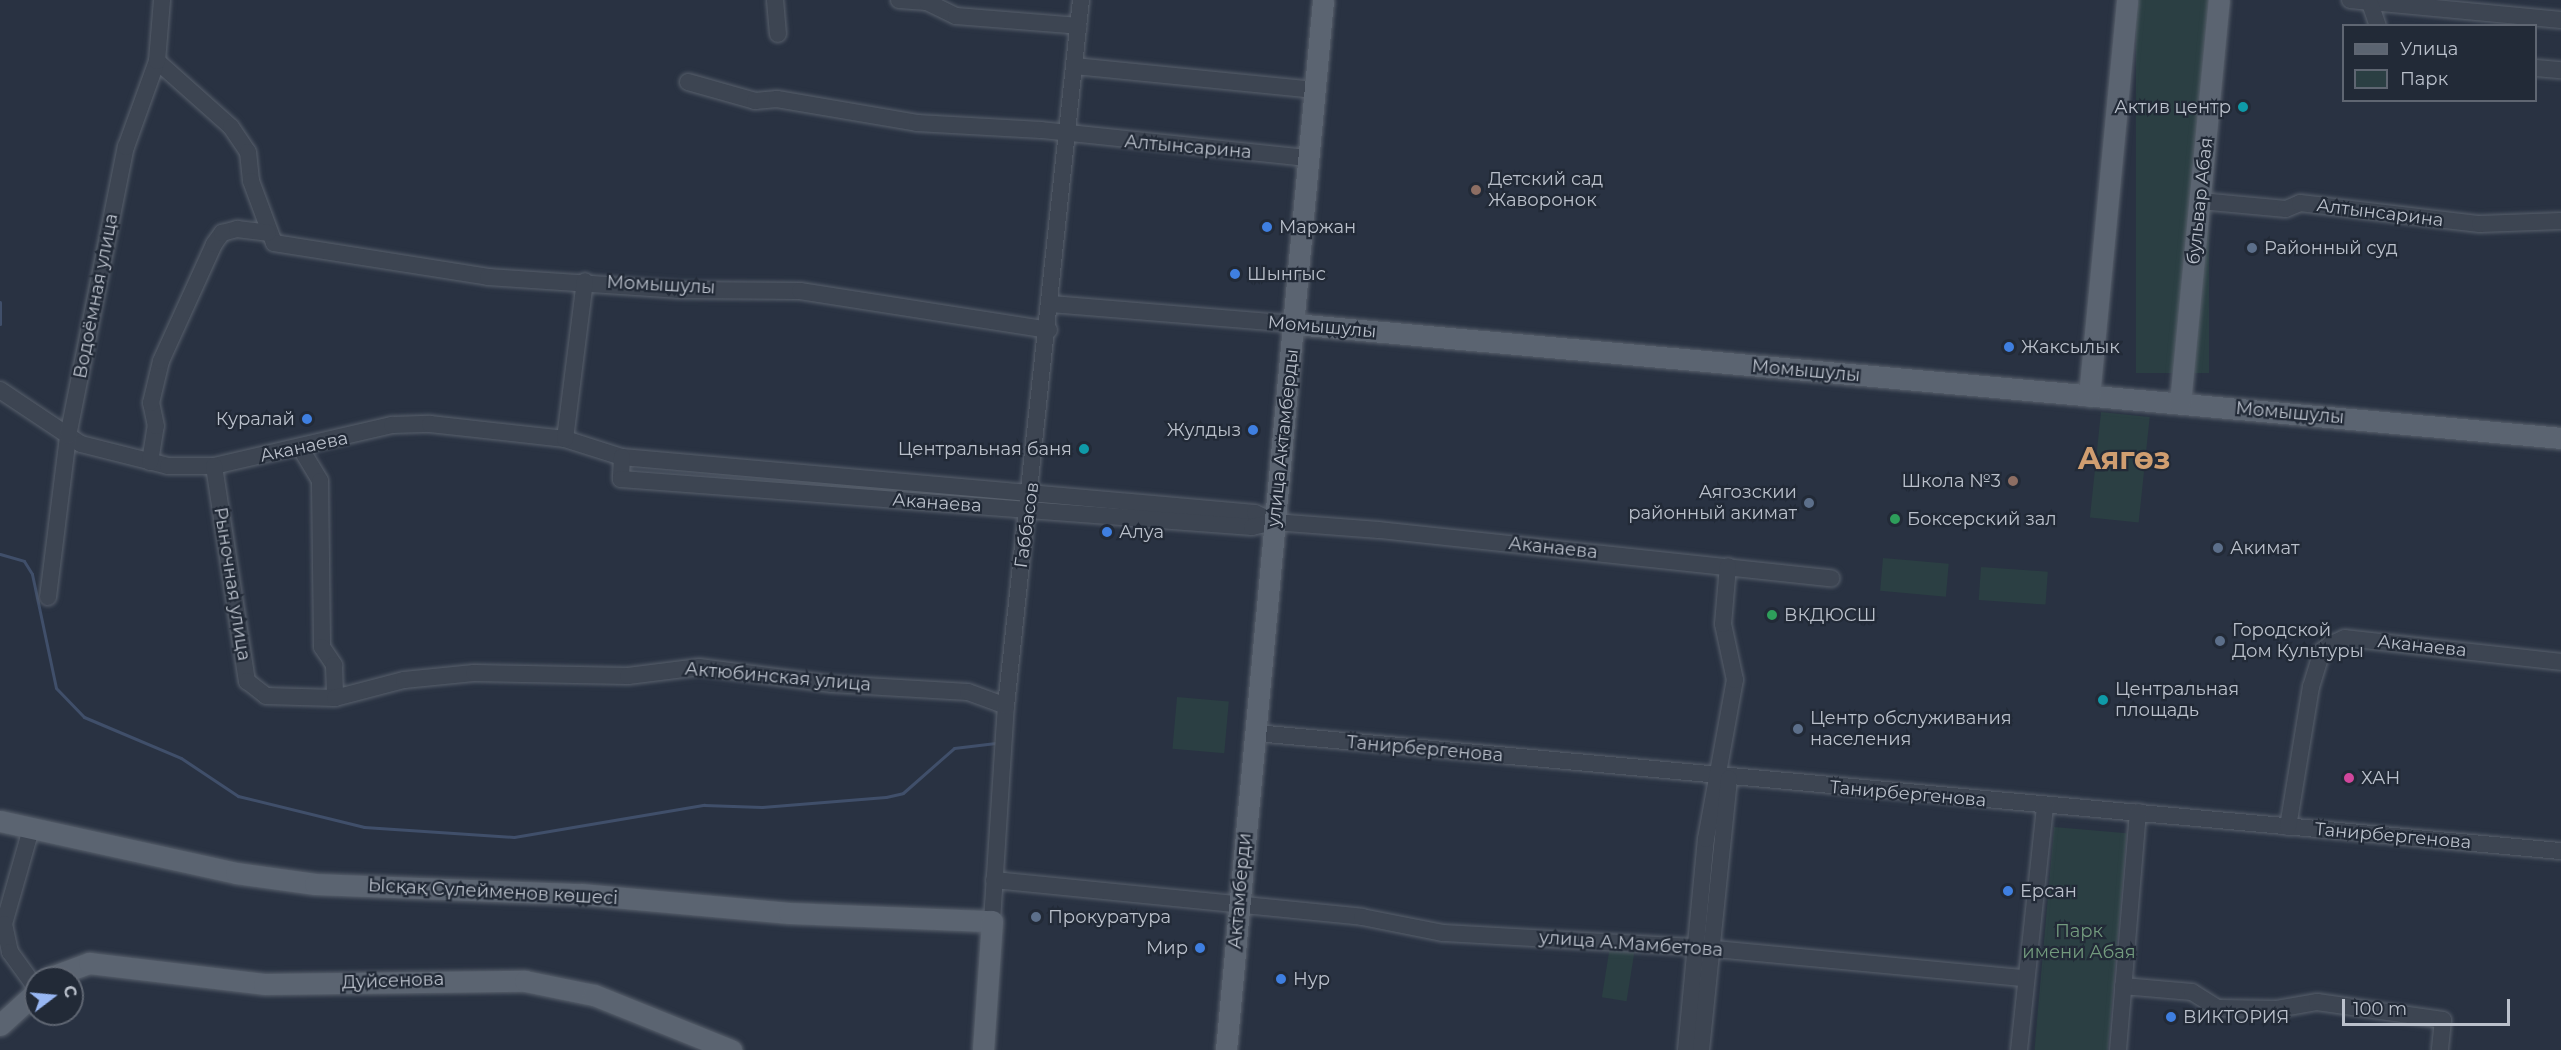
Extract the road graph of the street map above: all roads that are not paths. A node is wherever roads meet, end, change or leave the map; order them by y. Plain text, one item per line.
1 (162, 0) edge
2 (776, 0) edge
3 (899, 0) edge
4 (1081, 0) edge
5 (1323, 0) edge
6 (2127, 0) edge
7 (2219, 0) edge
8 (2350, 0) edge
9 (2371, 6) junction
10 (2561, 20) edge
11 (2377, 24) edge
12 (1079, 26) junction
13 (778, 34) dead end
14 (157, 61) junction
15 (1075, 66) junction
16 (2537, 68) edge
17 (2561, 70) edge
18 (688, 82) dead end
19 (1315, 90) junction
20 (1067, 134) junction
21 (1309, 158) junction
22 (2200, 201) junction
23 (2561, 221) edge
24 (271, 238) junction
25 (585, 281) junction
26 (1051, 304) junction
27 (1294, 324) junction
28 (1048, 330) junction
29 (0, 390) edge
30 (2089, 396) junction
31 (2180, 403) junction
32 (68, 436) junction
33 (2561, 438) edge
34 (565, 440) junction
35 (301, 449) junction
36 (150, 462) junction
37 (214, 466) junction
38 (1031, 502) junction
39 (1274, 522) junction
40 (1728, 566) junction
41 (1831, 578) dead end
42 (48, 597) dead end
43 (2561, 662) edge
44 (335, 698) junction
45 (1006, 706) junction
46 (1256, 733) junction
47 (1723, 777) junction
48 (2045, 805) junction
49 (2138, 812) junction
50 (0, 821) edge
51 (2288, 826) junction
52 (31, 829) junction
53 (2561, 851) edge
54 (994, 880) junction
55 (1239, 906) junction
56 (992, 921) junction
57 (1694, 947) junction
58 (1712, 949) junction
59 (81, 966) edge
60 (24, 972) edge
61 (2025, 978) junction
62 (2123, 986) junction
63 (24, 1002) edge
64 (0, 1025) edge
65 (731, 1050) edge
66 (983, 1050) edge
67 (1226, 1050) edge
68 (1686, 1050) edge
69 (1701, 1050) edge
70 (2019, 1050) edge
71 (2118, 1050) edge
72 (2440, 1050) edge

1 - 14 street, Водоёмная улица
2 - 13 street
3 - 12 street
4 - 12 street, Габбасов
5 - 19 main road, улица Актамберды
6 - 30 main road
7 - 22 main road, бульвар Абая
8 - 9 street
9 - 10 street
9 - 11 street
12 - 15 street, Габбасов
14 - 24 street
14 - 32 street, Водоёмная улица
15 - 19 street
15 - 20 street, Габбасов
16 - 17 street
18 - 20 street, Алтынсарина
19 - 21 main road, улица Актамберды
20 - 21 street, Алтынсарина
20 - 26 street, Габбасов
21 - 27 main road, улица Актамберды
22 - 23 street, Алтынсарина
22 - 31 main road, бульвар Абая
24 - 25 street, Момышулы
24 - 36 street, Момышулы
25 - 28 street, Момышулы
25 - 34 street
26 - 27 street, Момышулы
26 - 28 street, Габбасов
27 - 30 main road, Момышулы
27 - 39 main road, улица Актамберды
28 - 38 street, Габбасов
29 - 32 street, Аканаева
30 - 31 main road, Момышулы
31 - 33 main road, Момышулы
32 - 36 street, Аканаева
32 - 42 street, Водоёмная улица
34 - 35 street, Аканаева
34 - 38 street, Аканаева
35 - 37 street, Аканаева
35 - 44 street
36 - 37 street, Аканаева
37 - 44 street, Рыночная улица
38 - 39 street, Аканаева
38 - 45 street, Габбасов
39 - 40 street, Аканаева
39 - 46 main road, улица Актамберды
40 - 41 street, Аканаева
40 - 47 street
43 - 51 street, Аканаева
44 - 45 street, Актюбинская улица
45 - 54 street, Габбасов
46 - 47 street, Танирбергенова
46 - 55 main road, Актамберди
47 - 48 street, Танирбергенова
47 - 57 street
47 - 58 street
48 - 49 street, Танирбергенова
48 - 61 street
49 - 51 street, Танирбергенова
49 - 62 street
50 - 52 main road, Ысқақ Сүлейменов көшесі
51 - 53 street, Танирбергенова
52 - 56 main road, Ысқақ Сүлейменов көшесі
52 - 60 street
54 - 55 street, улица А.Мамбетова
54 - 56 street, Габбасов
55 - 57 street, улица А.Мамбетова
55 - 67 main road, Актамберди
56 - 66 main road, Габбасов
57 - 58 street, улица А.Мамбетова
57 - 68 street
58 - 61 street, улица А.Мамбетова
58 - 69 street
59 - 65 main road, Дуйсенова
61 - 70 street
62 - 71 street
62 - 72 street
63 - 64 main road

